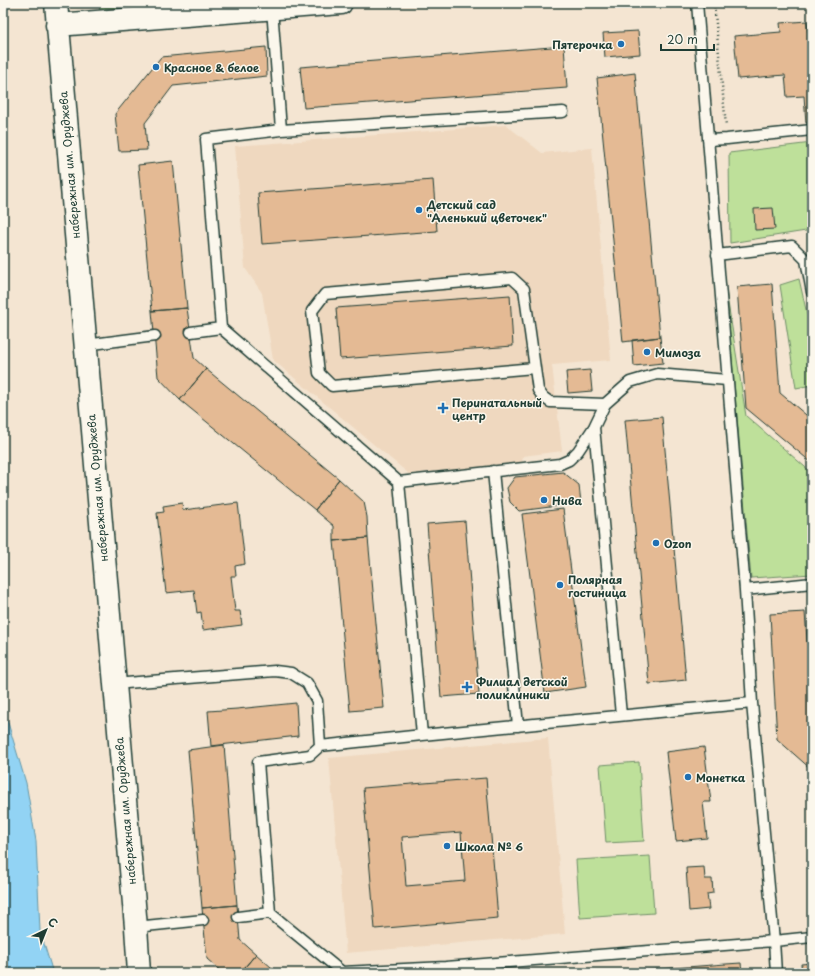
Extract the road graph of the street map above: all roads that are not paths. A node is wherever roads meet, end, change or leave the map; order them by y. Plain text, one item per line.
1 (56, 3) edge
2 (341, 3) edge
3 (697, 3) edge
4 (272, 8) junction
5 (57, 25) junction
6 (563, 112) dead end
7 (281, 130) junction
8 (812, 130) edge
9 (708, 140) junction
10 (717, 255) junction
11 (812, 292) edge
12 (221, 328) junction
13 (191, 332) dead end
14 (155, 336) dead end
15 (85, 345) junction
16 (534, 368) junction
17 (728, 380) junction
18 (605, 404) junction
19 (594, 427) junction
20 (493, 471) junction
21 (399, 482) junction
22 (812, 582) edge
23 (745, 590) junction
24 (114, 684) junction
25 (752, 703) junction
26 (621, 715) junction
27 (518, 726) junction
28 (422, 735) junction
29 (320, 746) junction
30 (270, 913) junction
31 (238, 917) dead end
32 (203, 920) dead end
33 (136, 927) junction
34 (812, 937) edge
35 (774, 941) junction
36 (446, 970) edge
37 (139, 973) edge
38 (343, 973) edge
39 (776, 973) edge

1 - 5 street, набережная им. Оруджева
2 - 4 street
3 - 9 lane
4 - 5 street
4 - 7 lane
5 - 15 street, набережная им. Оруджева
6 - 7 lane
7 - 12 lane
8 - 9 lane
9 - 10 lane
10 - 11 lane
10 - 17 lane
12 - 13 lane
12 - 21 lane
14 - 15 lane
15 - 24 street, набережная им. Оруджева
16 - 16 lane
16 - 18 lane
17 - 18 lane
17 - 23 lane
18 - 19 lane
19 - 20 lane
19 - 26 lane
20 - 21 lane
20 - 27 lane
21 - 28 lane
22 - 23 lane
23 - 25 lane
24 - 29 lane
24 - 33 street, набережная им. Оруджева
25 - 26 lane
25 - 35 lane
26 - 27 lane
27 - 28 lane
28 - 29 lane
29 - 30 lane
30 - 31 lane
30 - 38 lane
32 - 33 lane
33 - 37 street, набережная им. Оруджева
34 - 35 lane
35 - 36 lane
35 - 39 lane
36 - 38 lane

